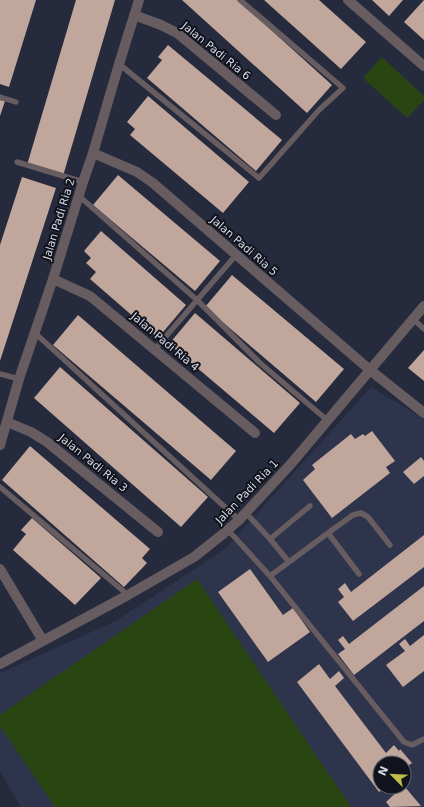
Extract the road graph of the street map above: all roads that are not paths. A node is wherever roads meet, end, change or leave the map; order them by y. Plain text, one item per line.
1 (139, 0) edge
2 (240, 0) edge
3 (348, 0) edge
4 (134, 15) junction
5 (119, 64) junction
6 (424, 66) edge
7 (0, 97) edge
8 (16, 102) dead end
9 (276, 116) dead end
10 (93, 153) junction
11 (17, 162) dead end
12 (83, 182) junction
13 (79, 196) junction
14 (236, 255) junction
15 (53, 279) junction
16 (197, 300) junction
17 (424, 306) edge
18 (413, 319) junction
19 (424, 329) edge
20 (35, 333) junction
21 (155, 349) junction
22 (370, 370) junction
23 (0, 374) edge
24 (19, 379) junction
25 (424, 413) edge
26 (327, 420) junction
27 (7, 422) junction
28 (255, 432) dead end
29 (0, 445) edge
30 (0, 487) edge
31 (310, 506) dead end
32 (246, 513) junction
33 (239, 520) junction
34 (228, 530) junction
35 (158, 532) dead end
36 (328, 533) junction
37 (270, 539) junction
38 (390, 545) dead end
39 (289, 562) junction
40 (0, 569) edge
41 (359, 574) dead end
42 (270, 576) junction
43 (128, 595) junction
44 (43, 641) junction
45 (0, 664) edge
46 (424, 739) edge

1 - 4 street, Jalan Padi Ria 2
2 - 5 lane
3 - 6 street
4 - 5 street, Jalan Padi Ria 2
4 - 9 street, Jalan Padi Ria 6
5 - 10 street, Jalan Padi Ria 2
7 - 8 lane
10 - 12 street, Jalan Padi Ria 2
10 - 14 street, Jalan Padi Ria 5
11 - 12 lane
12 - 13 street, Jalan Padi Ria 2
13 - 15 street, Jalan Padi Ria 2
13 - 16 lane
14 - 16 lane
14 - 22 street, Jalan Padi Ria 5
15 - 20 street, Jalan Padi Ria 2
15 - 21 street, Jalan Padi Ria 4
16 - 21 lane
16 - 26 lane
17 - 18 street, Jalan Padi Ria 1
18 - 19 lane
18 - 22 street, Jalan Padi Ria 1
20 - 24 street, Jalan Padi Ria 2
20 - 33 lane
21 - 28 street, Jalan Padi Ria 4
22 - 25 street, Jalan Padi Ria 5
22 - 26 street, Jalan Padi Ria 1
23 - 24 lane
24 - 27 street, Jalan Padi Ria 2
26 - 32 street, Jalan Padi Ria 1
27 - 29 street, Jalan Padi Ria 2
27 - 35 street, Jalan Padi Ria 3
30 - 43 lane
31 - 37 lane
32 - 33 street, Jalan Padi Ria 1
32 - 37 lane
33 - 34 street, Jalan Padi Ria 1
34 - 42 lane
34 - 43 street, Jalan Padi Ria 1
36 - 38 lane
36 - 39 lane
36 - 41 lane
37 - 39 lane
39 - 42 lane
40 - 44 street
42 - 46 lane
43 - 44 street, Jalan Padi Ria 1
44 - 45 street, Jalan Padi Ria 1

